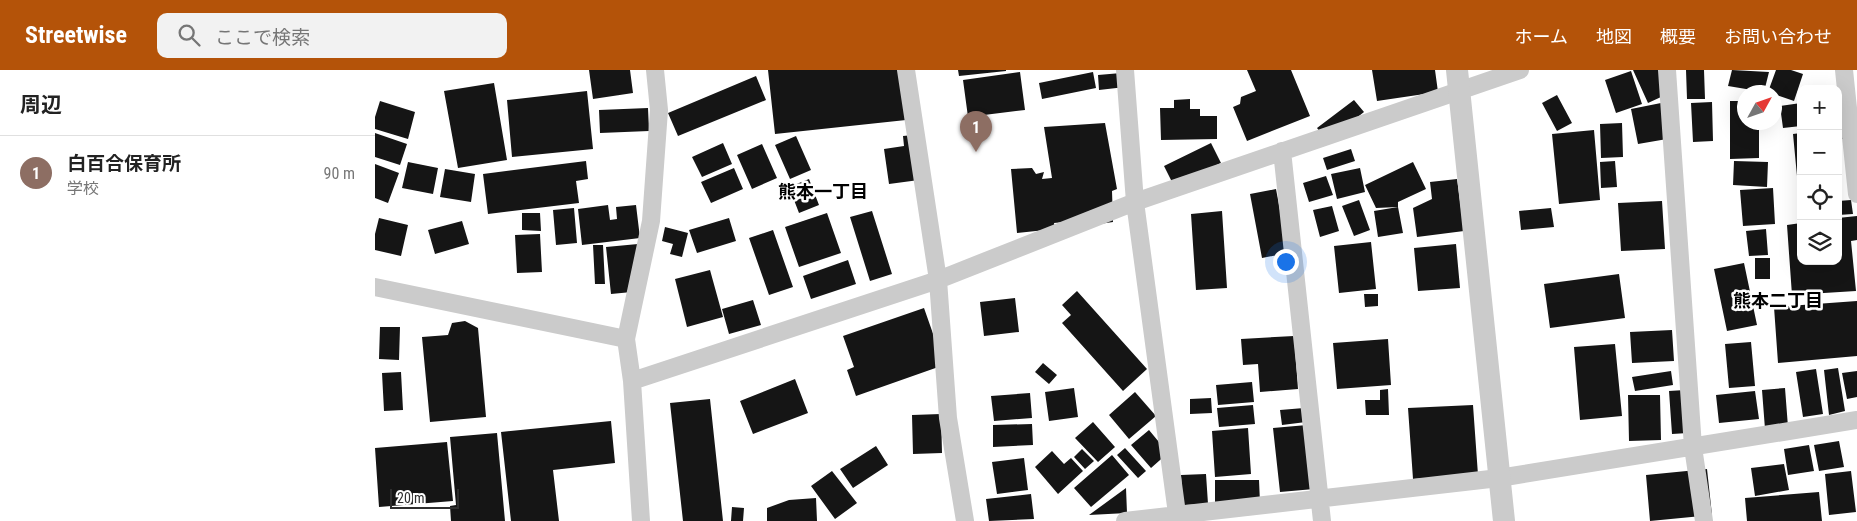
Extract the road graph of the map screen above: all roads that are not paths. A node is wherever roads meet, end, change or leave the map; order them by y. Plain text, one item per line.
1 (655, 70) edge
2 (906, 70) edge
3 (1125, 70) edge
4 (1520, 70) edge
5 (1667, 70) edge
6 (1844, 70) edge
7 (1459, 79) edge
8 (1282, 151) junction
9 (1857, 194) edge
10 (1135, 202) junction
11 (937, 280) junction
12 (375, 287) edge
13 (626, 339) junction
14 (632, 381) junction
15 (1857, 420) edge
16 (1693, 447) junction
17 (1499, 478) junction
18 (1320, 500) junction
19 (1178, 519) edge
20 (641, 521) edge
21 (965, 521) edge
22 (1125, 521) edge
23 (1322, 521) edge
24 (1504, 521) edge
25 (1704, 521) edge

1 - 13 street
2 - 11 street
3 - 10 street
4 - 7 street
5 - 16 street
6 - 9 street
7 - 8 street
7 - 17 street
8 - 10 street
8 - 18 street
10 - 11 street
10 - 19 street
11 - 14 street
11 - 21 street
12 - 13 street
13 - 14 street
14 - 20 street
15 - 16 street
16 - 17 street
16 - 25 street
17 - 18 street
17 - 24 street
18 - 19 street
18 - 23 street
19 - 22 street

